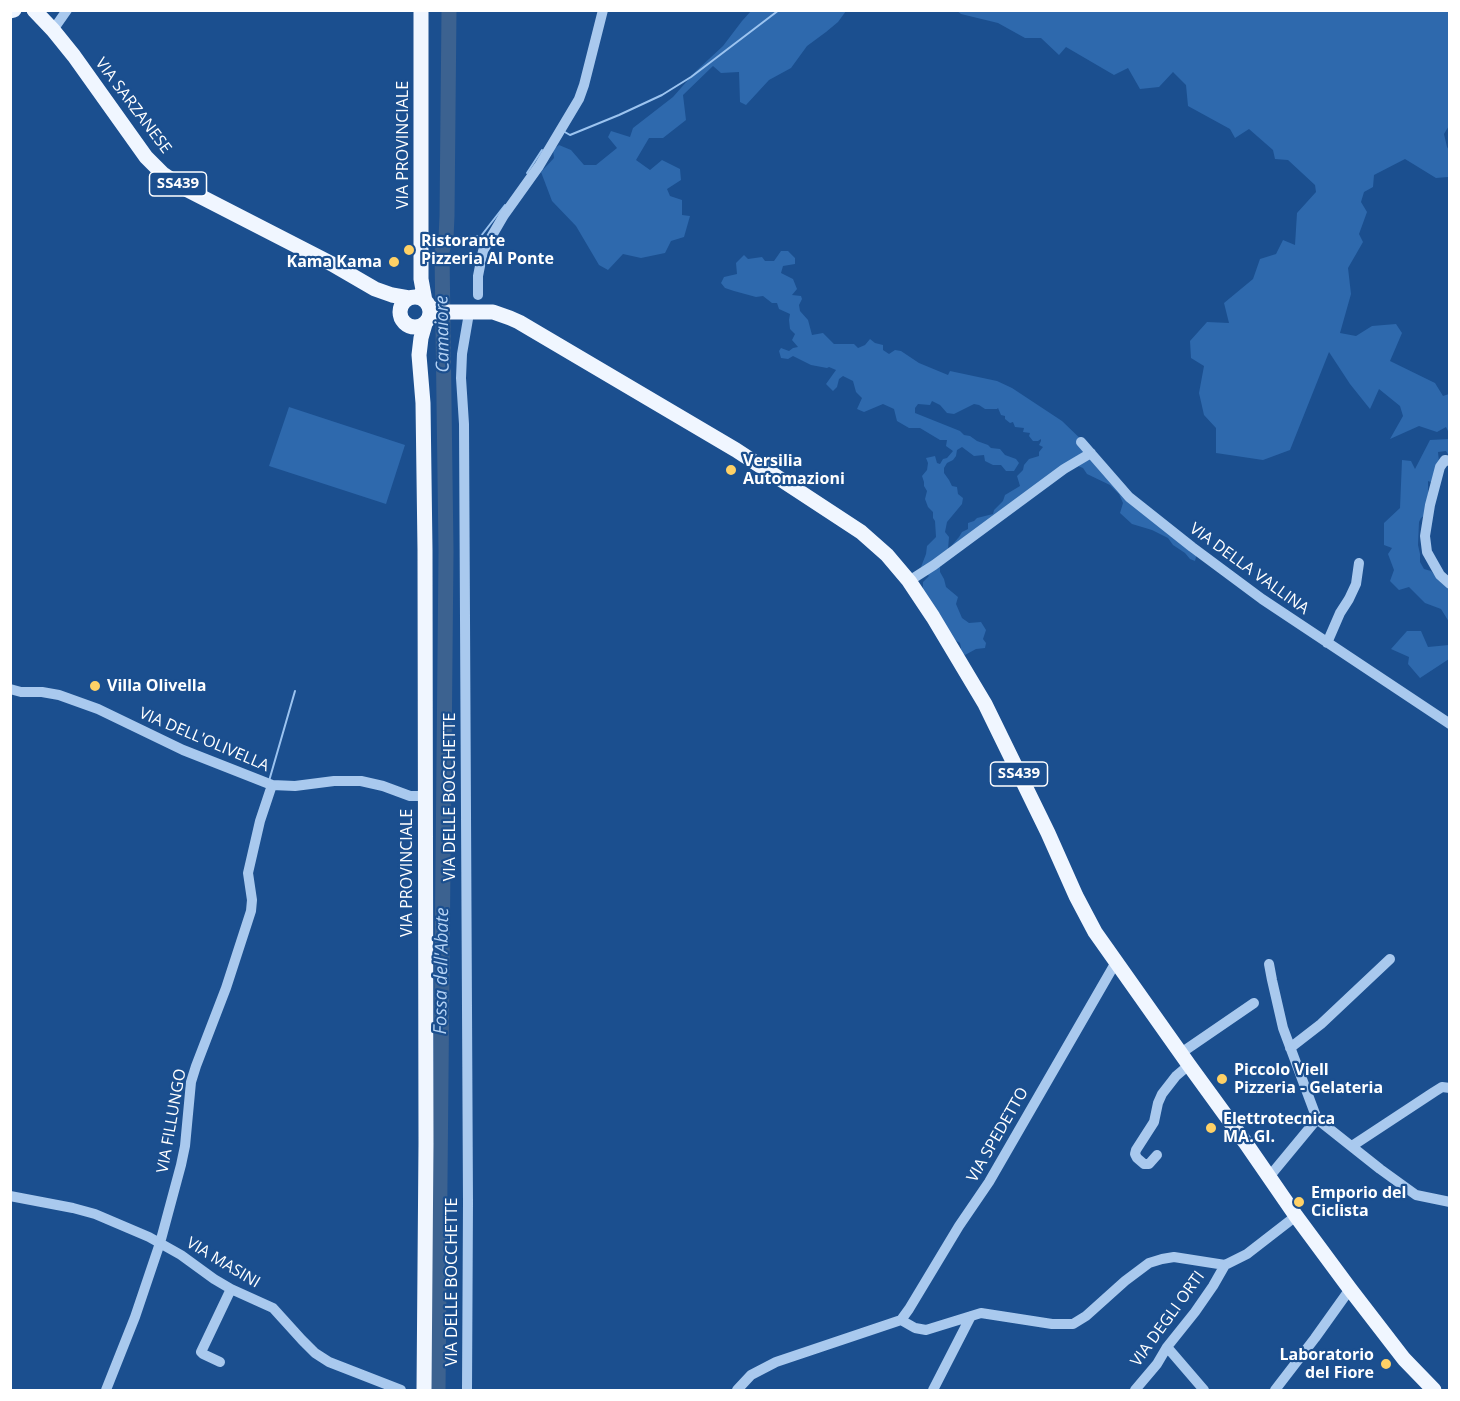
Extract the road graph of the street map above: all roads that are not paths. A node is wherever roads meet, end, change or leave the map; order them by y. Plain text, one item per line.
1 (67, 10) edge
2 (421, 10) edge
3 (603, 10) edge
4 (32, 11) edge
5 (53, 30) junction
6 (375, 289) junction
7 (424, 308) junction
8 (470, 311) junction
9 (402, 320) junction
10 (419, 355) junction
11 (1081, 442) dead end
12 (1091, 453) junction
13 (1449, 461) edge
14 (1359, 563) dead end
15 (909, 580) junction
16 (1449, 584) edge
17 (1327, 643) junction
18 (10, 689) edge
19 (1449, 724) edge
20 (272, 785) junction
21 (425, 794) junction
22 (1390, 959) dead end
23 (1116, 962) junction
24 (1269, 964) dead end
25 (1254, 1003) dead end
26 (1290, 1048) junction
27 (1185, 1059) junction
28 (1449, 1088) edge
29 (1317, 1119) junction
30 (1352, 1146) junction
31 (1157, 1155) dead end
32 (1269, 1177) junction
33 (10, 1196) edge
34 (1449, 1202) edge
35 (1296, 1216) junction
36 (160, 1243) junction
37 (1225, 1265) junction
38 (231, 1289) junction
39 (1350, 1289) junction
40 (971, 1316) junction
41 (901, 1320) junction
42 (1167, 1347) junction
43 (220, 1362) dead end
44 (106, 1390) edge
45 (401, 1390) edge
46 (424, 1390) edge
47 (467, 1390) edge
48 (737, 1390) edge
49 (933, 1390) edge
50 (1135, 1390) edge
51 (1204, 1390) edge
52 (1275, 1390) edge
53 (1434, 1390) edge

1 - 5 street
2 - 7 main road, VIA PROVINCIALE
3 - 8 street, VIA DELLE BOCCHETTE
4 - 5 main road, VIA SARZANESE / SS439
5 - 6 main road, VIA SARZANESE / SS439
6 - 7 main road, VIA SARZANESE / SS439
6 - 9 main road, VIA SARZANESE
7 - 8 main road, SS439
7 - 9 main road
7 - 9 main road
7 - 10 main road, VIA PROVINCIALE
8 - 15 main road, SS439
8 - 47 street, VIA DELLE BOCCHETTE
9 - 10 main road, VIA PROVINCIALE
10 - 21 main road, VIA PROVINCIALE
11 - 12 street, VIA DELLA VALLINA
12 - 15 street
12 - 17 street, VIA DELLA VALLINA
13 - 16 street
14 - 17 street
15 - 23 main road, SS439
17 - 19 street, VIA DELLA VALLINA
18 - 20 street, VIA DELL'OLIVELLA
20 - 21 street, VIA DELL'OLIVELLA
20 - 36 street, VIA FILLUNGO
21 - 46 main road, VIA PROVINCIALE
22 - 26 street
23 - 27 main road, SS439
23 - 41 street, VIA SPEDETTO
24 - 26 street
25 - 27 street
26 - 29 street
27 - 31 street
27 - 32 main road, SS439
28 - 30 street
29 - 30 street
29 - 32 street
30 - 34 street
32 - 35 main road, SS439
33 - 36 street, VIA MASINI
35 - 37 street
35 - 39 main road, SS439
36 - 38 street, VIA MASINI
36 - 44 street, VIA FILLUNGO
37 - 40 street
37 - 42 street, VIA DEGLI ORTI
38 - 43 street
38 - 45 street, VIA MASINI
39 - 52 street
39 - 53 main road, SS439
40 - 41 street
40 - 49 street
41 - 48 street
42 - 50 street, VIA DEGLI ORTI
42 - 51 street

